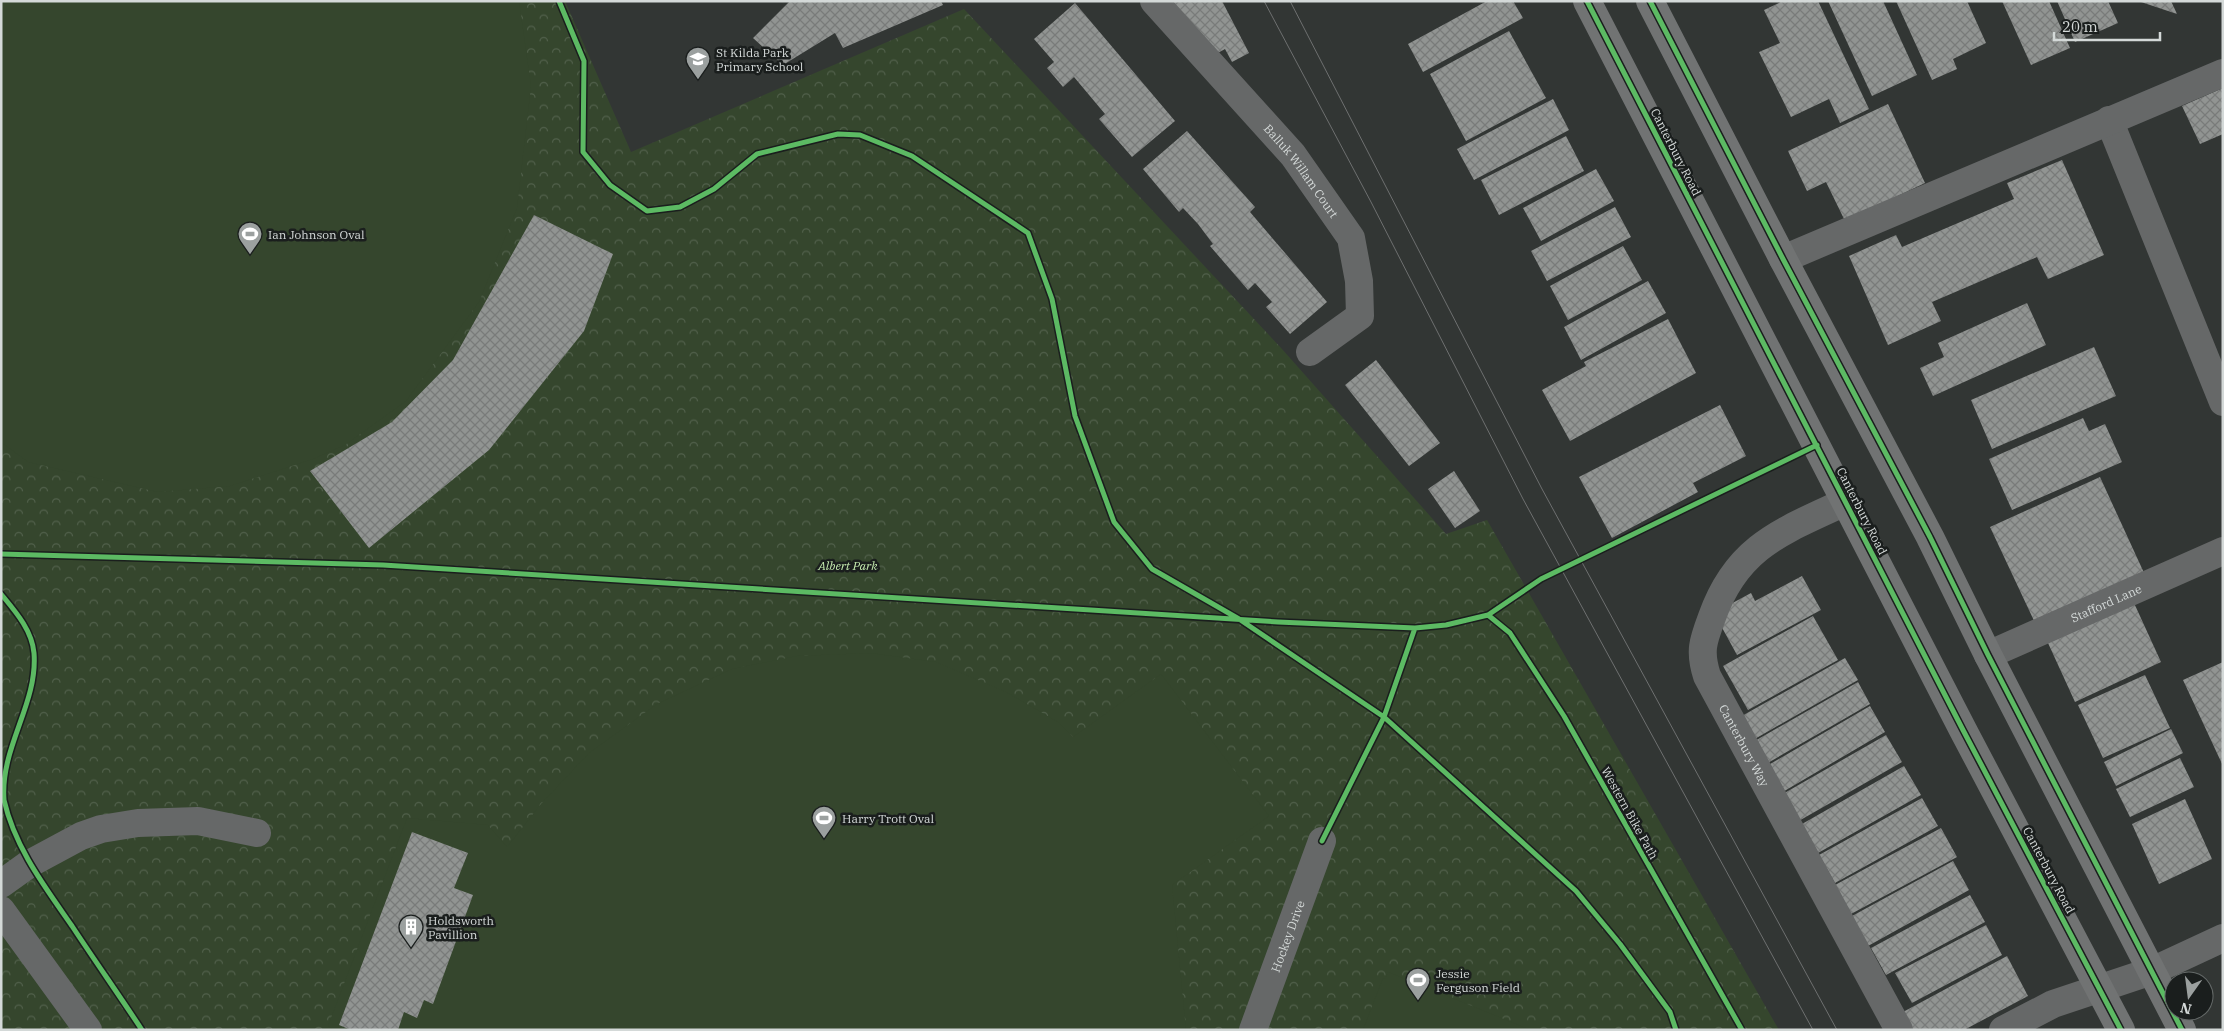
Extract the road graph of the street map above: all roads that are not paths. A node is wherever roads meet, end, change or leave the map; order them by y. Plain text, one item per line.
1 (1154, 1) edge
2 (1586, 1) edge
3 (1650, 1) edge
4 (2223, 73) edge
5 (2110, 120) junction
6 (1782, 259) junction
7 (1310, 352) dead end
8 (2223, 402) edge
9 (1845, 502) junction
10 (2223, 551) edge
11 (1988, 655) junction
12 (257, 833) dead end
13 (1322, 842) dead end
14 (1, 884) edge
15 (1, 910) edge
16 (2223, 938) edge
17 (2152, 971) junction
18 (2100, 988) junction
19 (88, 1030) edge
20 (1253, 1030) edge
21 (1899, 1030) edge
22 (2002, 1030) edge
23 (2121, 1030) edge
24 (2182, 1030) edge

1 - 7 street, Balluk Willam Court
2 - 9 main road, Canterbury Road
3 - 6 main road
4 - 5 street
5 - 6 street
5 - 8 street
6 - 11 main road
9 - 18 main road, Canterbury Road
9 - 21 street, Canterbury Way
10 - 11 street, Stafford Lane
11 - 17 main road
12 - 14 street
13 - 20 street, Hockey Drive
15 - 19 street
16 - 17 street
17 - 18 street
17 - 24 main road
18 - 22 street
18 - 23 main road, Canterbury Road

